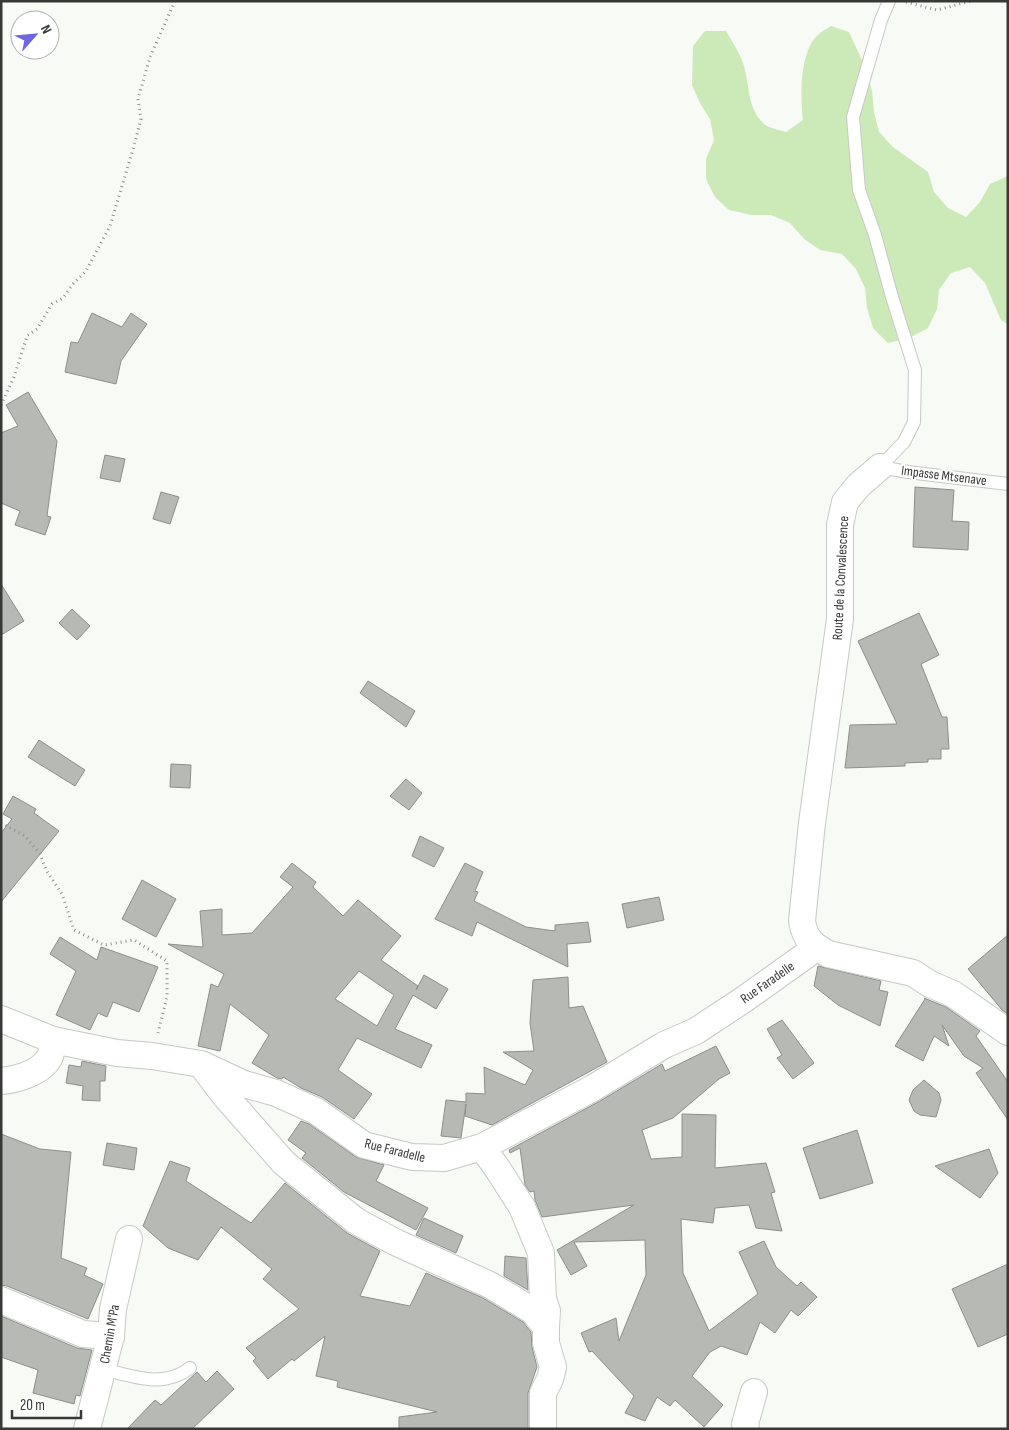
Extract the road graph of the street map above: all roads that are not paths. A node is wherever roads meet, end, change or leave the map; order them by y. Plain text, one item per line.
1 (889, 1) edge
2 (880, 467) junction
3 (1008, 484) edge
4 (816, 948) junction
5 (1, 1019) edge
6 (1008, 1032) edge
7 (53, 1040) junction
8 (201, 1064) junction
9 (1, 1081) edge
10 (482, 1147) junction
11 (129, 1239) dead end
12 (1, 1300) edge
13 (546, 1327) junction
14 (111, 1336) junction
15 (190, 1368) dead end
16 (103, 1369) junction
17 (754, 1392) dead end
18 (87, 1429) edge
19 (543, 1429) edge
20 (746, 1429) edge

1 - 2 lane, Route de la Convalescence
2 - 3 lane, Impasse Mtsenave
2 - 4 street, Route de la Convalescence
4 - 6 street
4 - 10 street, Rue Faradelle
5 - 7 street, Rue Faradelle
7 - 8 street, Rue Faradelle
7 - 9 street
8 - 10 street, Rue Faradelle
8 - 13 street
10 - 13 street
11 - 14 street, Chemin M'Pa
12 - 14 street
13 - 19 street
14 - 16 street, Chemin M'Pa
15 - 16 lane
16 - 18 street, Chemin M'Pa
17 - 20 street

